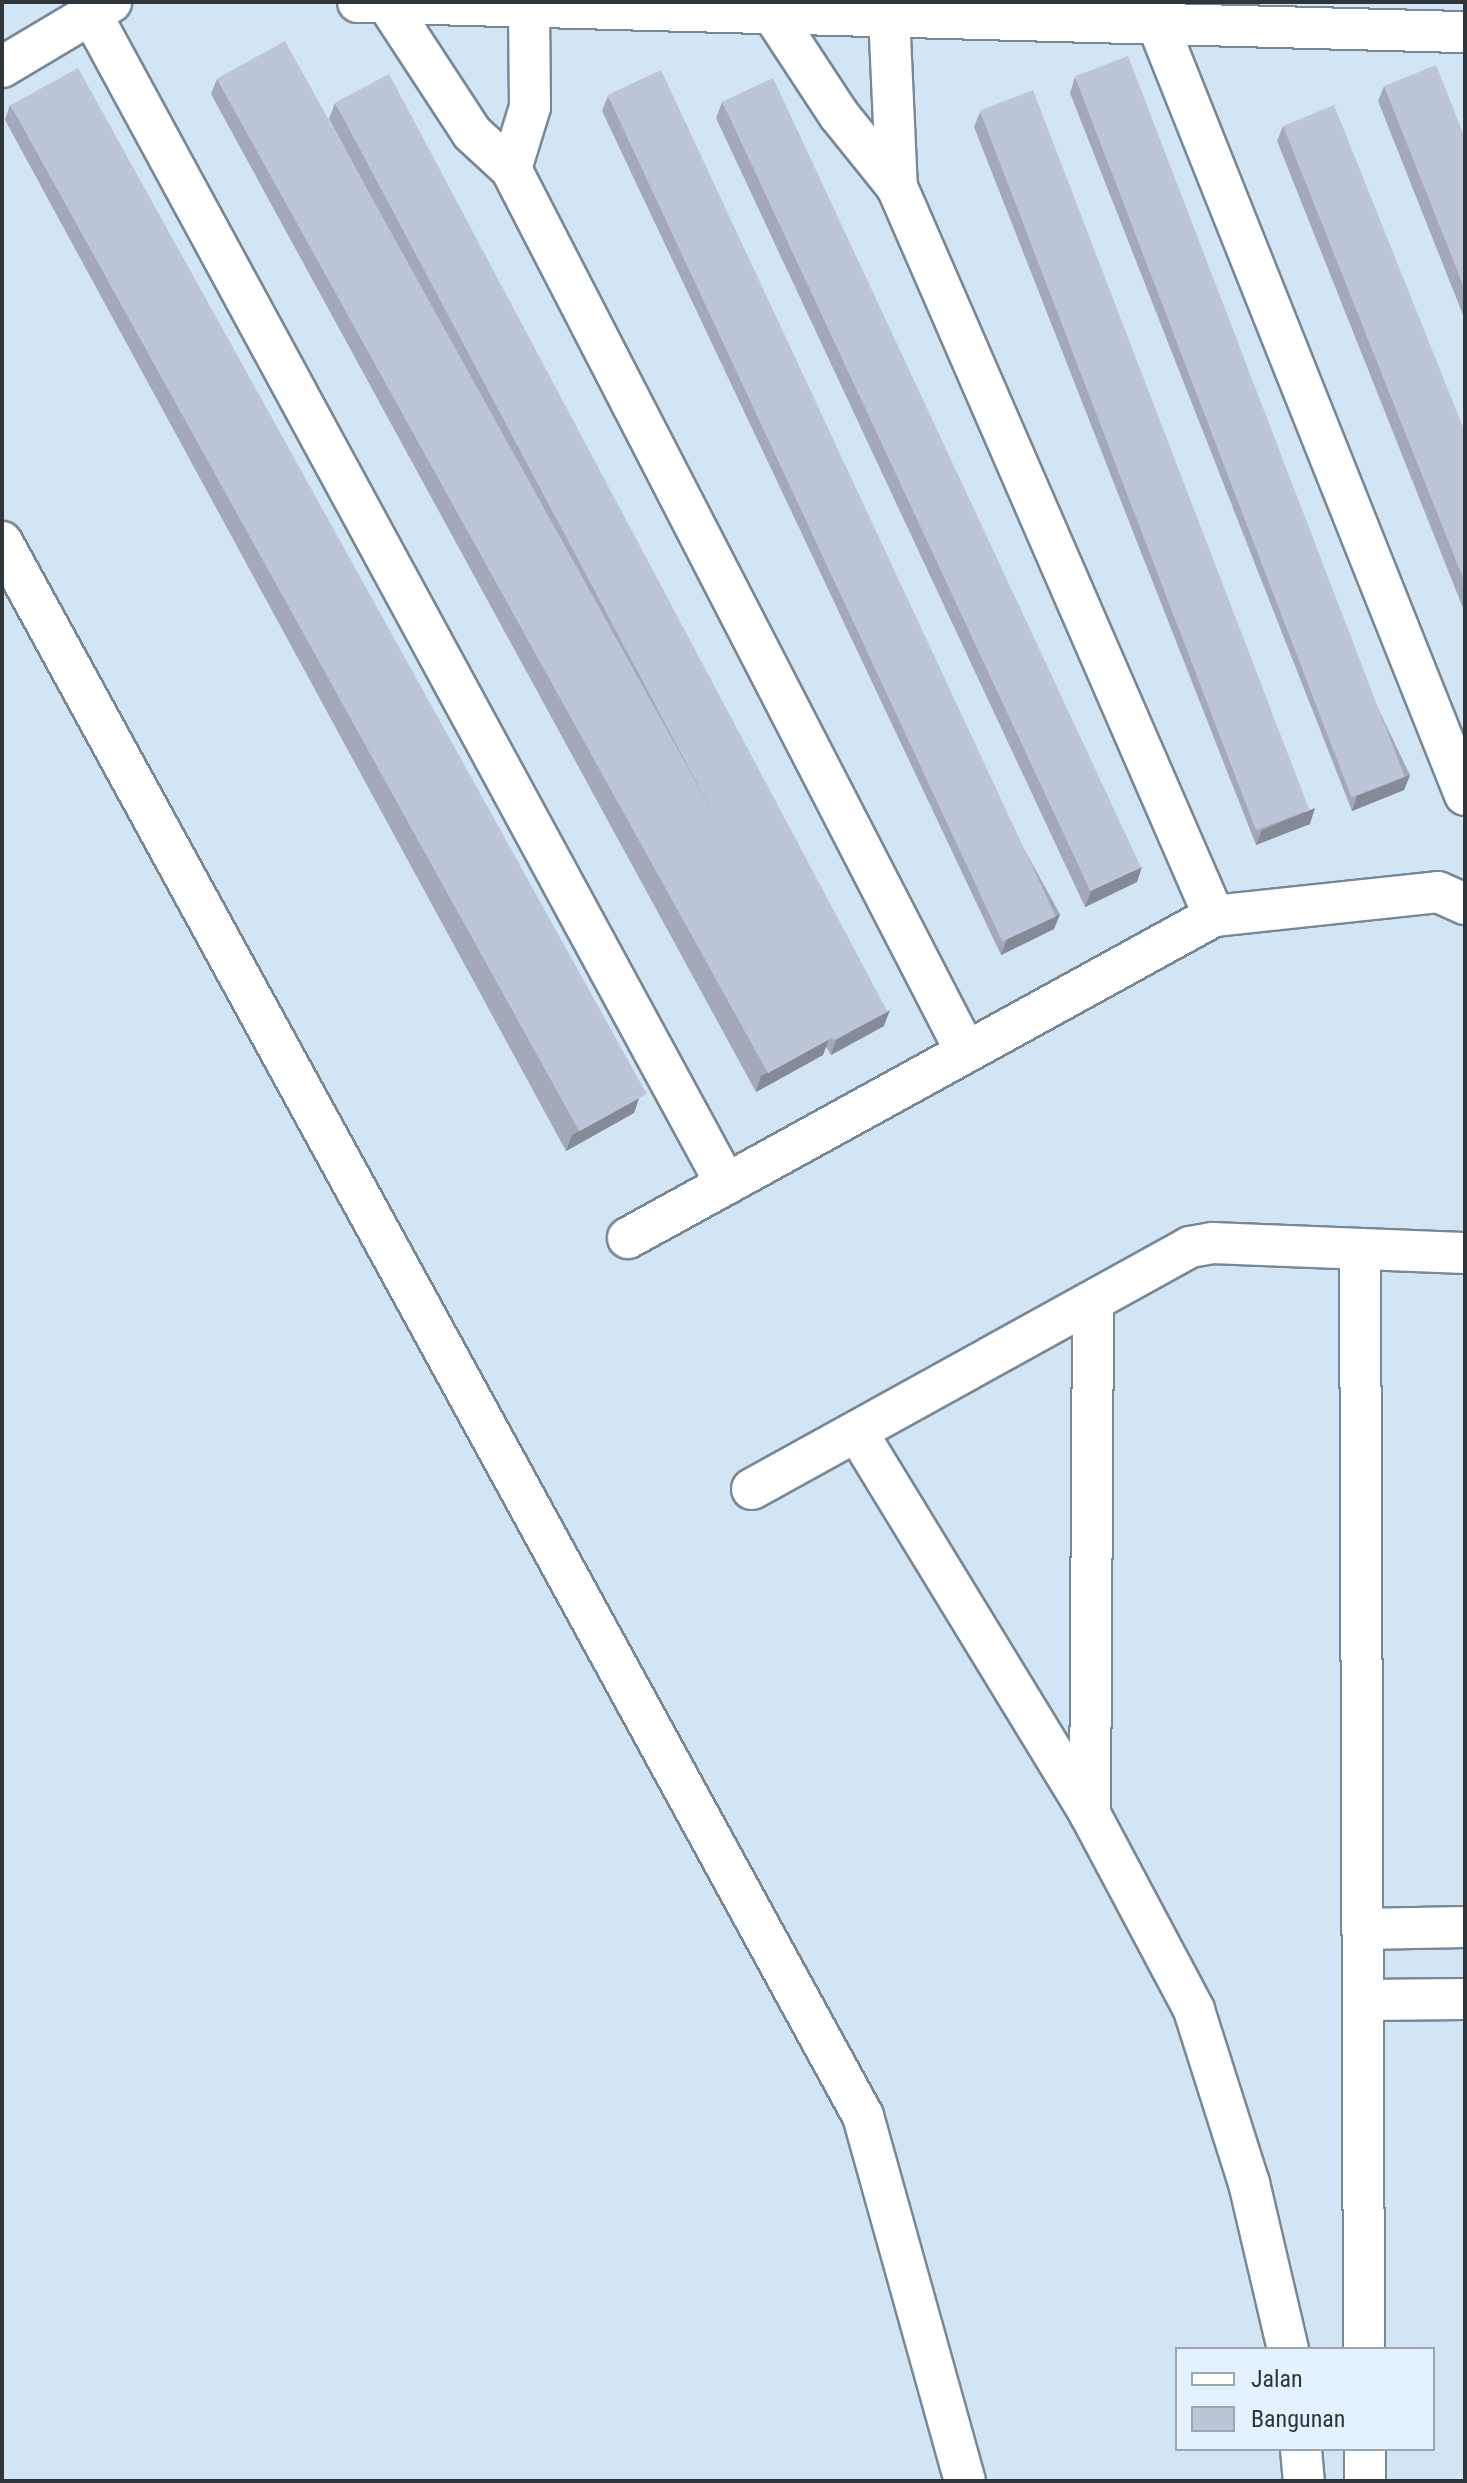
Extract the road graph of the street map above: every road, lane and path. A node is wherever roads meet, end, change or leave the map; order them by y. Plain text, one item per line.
1 (358, 2) edge
2 (387, 3) edge
3 (100, 6) edge
4 (529, 6) junction
5 (772, 13) junction
6 (889, 14) junction
7 (1157, 23) junction
8 (1462, 25) edge
9 (2, 67) edge
10 (511, 169) junction
11 (897, 187) junction
12 (2, 542) edge
13 (1465, 795) edge
14 (1456, 889) edge
15 (1214, 916) junction
16 (966, 1052) junction
17 (726, 1184) junction
18 (628, 1238) dead end
19 (1360, 1249) junction
20 (1465, 1253) edge
21 (1093, 1303) junction
22 (857, 1432) junction
23 (752, 1489) dead end
24 (1090, 1814) junction
25 (1465, 1927) edge
26 (1363, 1929) junction
27 (1465, 1999) edge
28 (1363, 2000) junction
29 (1288, 2347) edge
30 (1364, 2347) edge
31 (1301, 2451) edge
32 (1365, 2451) edge
33 (965, 2481) edge
34 (1304, 2481) edge
35 (1365, 2481) edge

1 - 2 street
2 - 4 street
2 - 10 street
3 - 9 street
3 - 17 street
4 - 5 street
4 - 10 street
5 - 6 street
5 - 11 street
6 - 7 street
6 - 11 street
7 - 8 street
7 - 13 street
10 - 16 street
11 - 15 street
12 - 33 street
14 - 15 street
15 - 16 street
16 - 17 street
17 - 18 street
19 - 20 street
19 - 21 street
19 - 26 street
21 - 22 street
21 - 24 street
22 - 23 street
22 - 24 street
24 - 29 street
25 - 26 street
26 - 28 street
27 - 28 street
28 - 30 street
31 - 34 street
32 - 35 street

